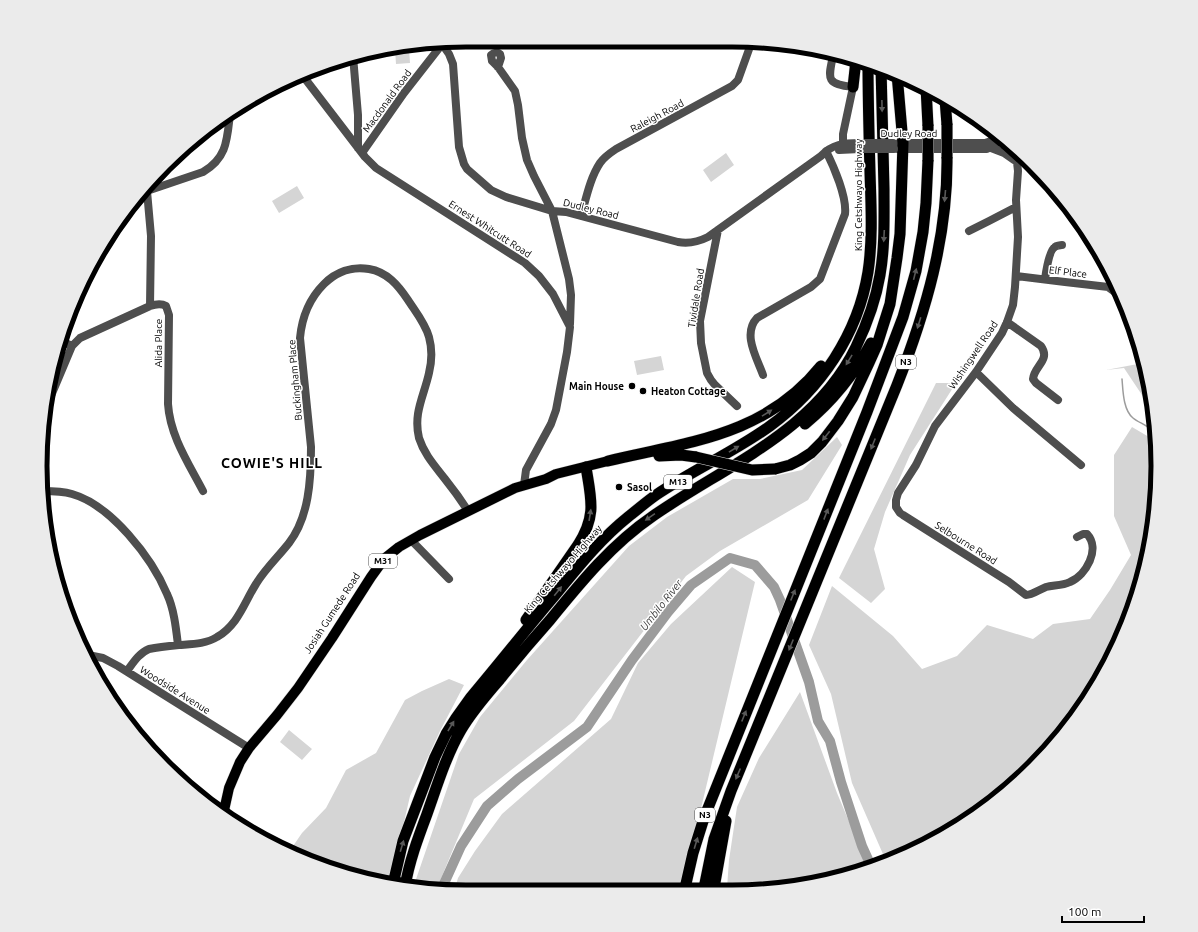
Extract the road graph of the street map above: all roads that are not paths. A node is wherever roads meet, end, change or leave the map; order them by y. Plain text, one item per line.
1 (439, 48) edge
2 (445, 48) edge
3 (750, 48) edge
4 (832, 59) edge
5 (354, 62) edge
6 (855, 66) edge
7 (498, 67) dead end
8 (868, 69) edge
9 (881, 75) edge
10 (305, 79) edge
11 (897, 81) edge
12 (853, 87) junction
13 (926, 95) edge
14 (945, 105) edge
15 (229, 121) edge
16 (993, 139) edge
17 (995, 141) edge
18 (843, 146) junction
19 (898, 146) junction
20 (991, 148) junction
21 (360, 150) junction
22 (825, 153) junction
23 (1013, 156) edge
24 (1016, 160) junction
25 (152, 189) edge
26 (147, 196) edge
27 (1016, 207) junction
28 (552, 211) junction
29 (581, 216) junction
30 (718, 230) junction
31 (969, 231) dead end
32 (1062, 245) dead end
33 (870, 253) junction
34 (1016, 276) junction
35 (1045, 279) junction
36 (892, 287) junction
37 (1108, 287) joint
38 (1112, 290) edge
39 (150, 306) junction
40 (1008, 322) junction
41 (570, 327) junction
42 (65, 343) edge
43 (72, 346) junction
44 (976, 372) junction
45 (763, 375) dead end
46 (54, 388) edge
47 (1058, 400) dead end
48 (738, 406) dead end
49 (608, 464) junction
50 (1082, 465) dead end
51 (586, 469) junction
52 (524, 485) junction
53 (48, 491) edge
54 (203, 491) dead end
55 (669, 504) junction
56 (896, 507) joint
57 (468, 511) junction
58 (1077, 537) dead end
59 (411, 540) junction
60 (449, 579) dead end
61 (178, 645) junction
62 (505, 655) junction
63 (93, 656) edge
64 (127, 671) junction
65 (249, 748) junction
66 (731, 791) junction
67 (224, 808) edge
68 (393, 878) edge
69 (406, 880) edge
70 (686, 885) edge
71 (705, 885) edge
72 (715, 885) edge

1 - 21 street, Macdonald Road
2 - 28 street, Dudley Road
3 - 29 street, Raleigh Road
4 - 12 street
5 - 21 street
6 - 12 highway
7 - 28 street
8 - 33 highway, King Cetshwayo Highway / M13
9 -> 55 highway, M13
10 - 21 street, Ernest Whitcutt Road
11 - 19 highway
12 - 18 street
70 -> 13 highway, N3, bridge
14 -> 66 highway, N3, bridge
15 - 25 street
16 - 19 street, Dudley Road
17 - 20 street
18 - 19 street, Dudley Road, bridge
18 - 22 street, Dudley Road
19 - 20 street, Dudley Road
19 - 36 highway
20 - 24 street, Dudley Road
21 - 41 street, Ernest Whitcutt Road
22 - 30 street, Dudley Road
22 - 45 street
23 - 24 street
24 - 27 street, Wishingwell Road
26 - 39 street
27 - 31 street
27 - 34 street, Wishingwell Road
28 - 29 street, Dudley Road
28 - 41 street
29 - 30 street, Dudley Road
30 - 48 street, Tividale Road
32 - 35 street
49 -> 33 highway
62 -> 33 highway, King Cetshwayo Highway / M13
34 - 35 street, Elf Place
34 - 40 street, Wishingwell Road
35 - 37 street, Elf Place
36 -> 49 highway, bridge
36 - 55 highway
37 - 38 street
39 - 43 street, Alida Place
39 - 54 street, Alida Place
40 - 44 street, Wishingwell Road
40 - 47 street
41 - 52 street
42 - 43 street
43 - 46 street
44 - 50 street
44 - 56 street, Wishingwell Road
49 - 51 main road, Josiah Gumede Road / M31
51 - 52 main road, Josiah Gumede Road / M31
62 -> 51 highway
52 - 57 main road, Josiah Gumede Road / M31
53 - 61 street
55 -> 69 highway, M13
56 - 58 street, Selbourne Road
57 - 59 main road, Josiah Gumede Road / M31
57 - 61 street, Buckingham Place
59 - 60 street
59 - 65 main road, Josiah Gumede Road / M31
61 - 64 street, Buckingham Place
68 -> 62 highway, King Cetshwayo Highway / M13
63 - 64 street, Woodside Avenue
64 - 65 street, Woodside Avenue
65 - 67 main road, Josiah Gumede Road / M31
66 - 71 highway, N3
66 - 72 highway

